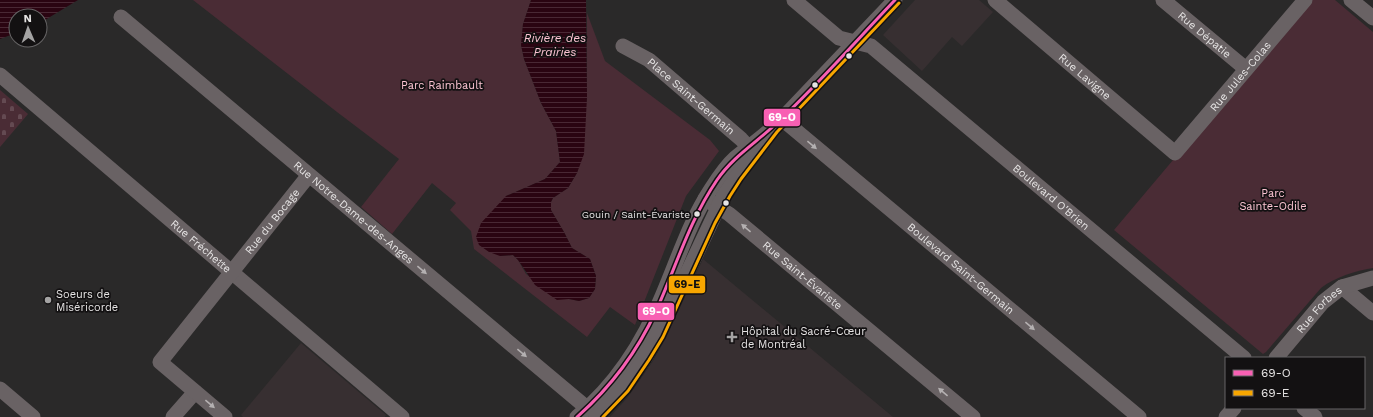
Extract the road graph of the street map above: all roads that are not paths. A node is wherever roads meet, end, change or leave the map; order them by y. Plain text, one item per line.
1 (794, 0) edge
2 (896, 0) edge
3 (995, 0) edge
4 (1163, 0) edge
5 (1305, 0) edge
6 (1351, 0) edge
7 (121, 17) dead end
8 (1373, 18) edge
9 (856, 42) junction
10 (623, 46) dead end
11 (1246, 70) junction
12 (0, 75) edge
13 (777, 124) junction
14 (752, 150) junction
15 (1175, 153) joint
16 (310, 175) junction
17 (705, 199) junction
18 (718, 207) junction
19 (232, 271) junction
20 (1373, 278) edge
21 (1342, 287) junction
22 (1371, 306) edge
23 (1243, 357) edge
24 (1277, 357) edge
25 (0, 389) edge
26 (195, 392) junction
27 (1233, 409) edge
28 (1305, 409) edge
29 (587, 414) edge
30 (33, 417) edge
31 (173, 417) edge
32 (225, 417) edge
33 (402, 417) edge
34 (972, 417) edge
35 (1139, 417) edge
36 (1226, 417) edge
37 (1314, 417) edge

1 - 9 street, Boulevard O'Brien
2 - 9 street
3 - 15 street, Rue Lavigne
4 - 11 street, Rue Dépatie
5 - 11 street, Rue Jules-Colas
6 - 8 street
7 - 16 street, Rue Notre-Dame-des-Anges
9 - 13 street
9 - 23 street, Boulevard O'Brien
10 - 14 street, Place Saint-Germain
11 - 15 street, Rue Jules-Colas
12 - 19 street, Rue Fréchette
13 - 14 street
13 -> 35 street, Boulevard Saint-Germain
14 - 17 street
14 - 18 street
16 - 19 street, Rue du Bocage
16 -> 29 street, Rue Notre-Dame-des-Anges
17 - 18 street, Rue Saint-Évariste
17 - 29 street
18 - 29 street
34 -> 18 street, Rue Saint-Évariste
19 - 26 street, Rue du Bocage
19 - 33 street, Rue Fréchette
20 - 21 street, Rue Forbes
21 - 22 street
21 - 24 street, Rue Forbes
25 - 30 street
26 - 31 street
26 -> 32 street
27 - 36 street
28 - 37 street

